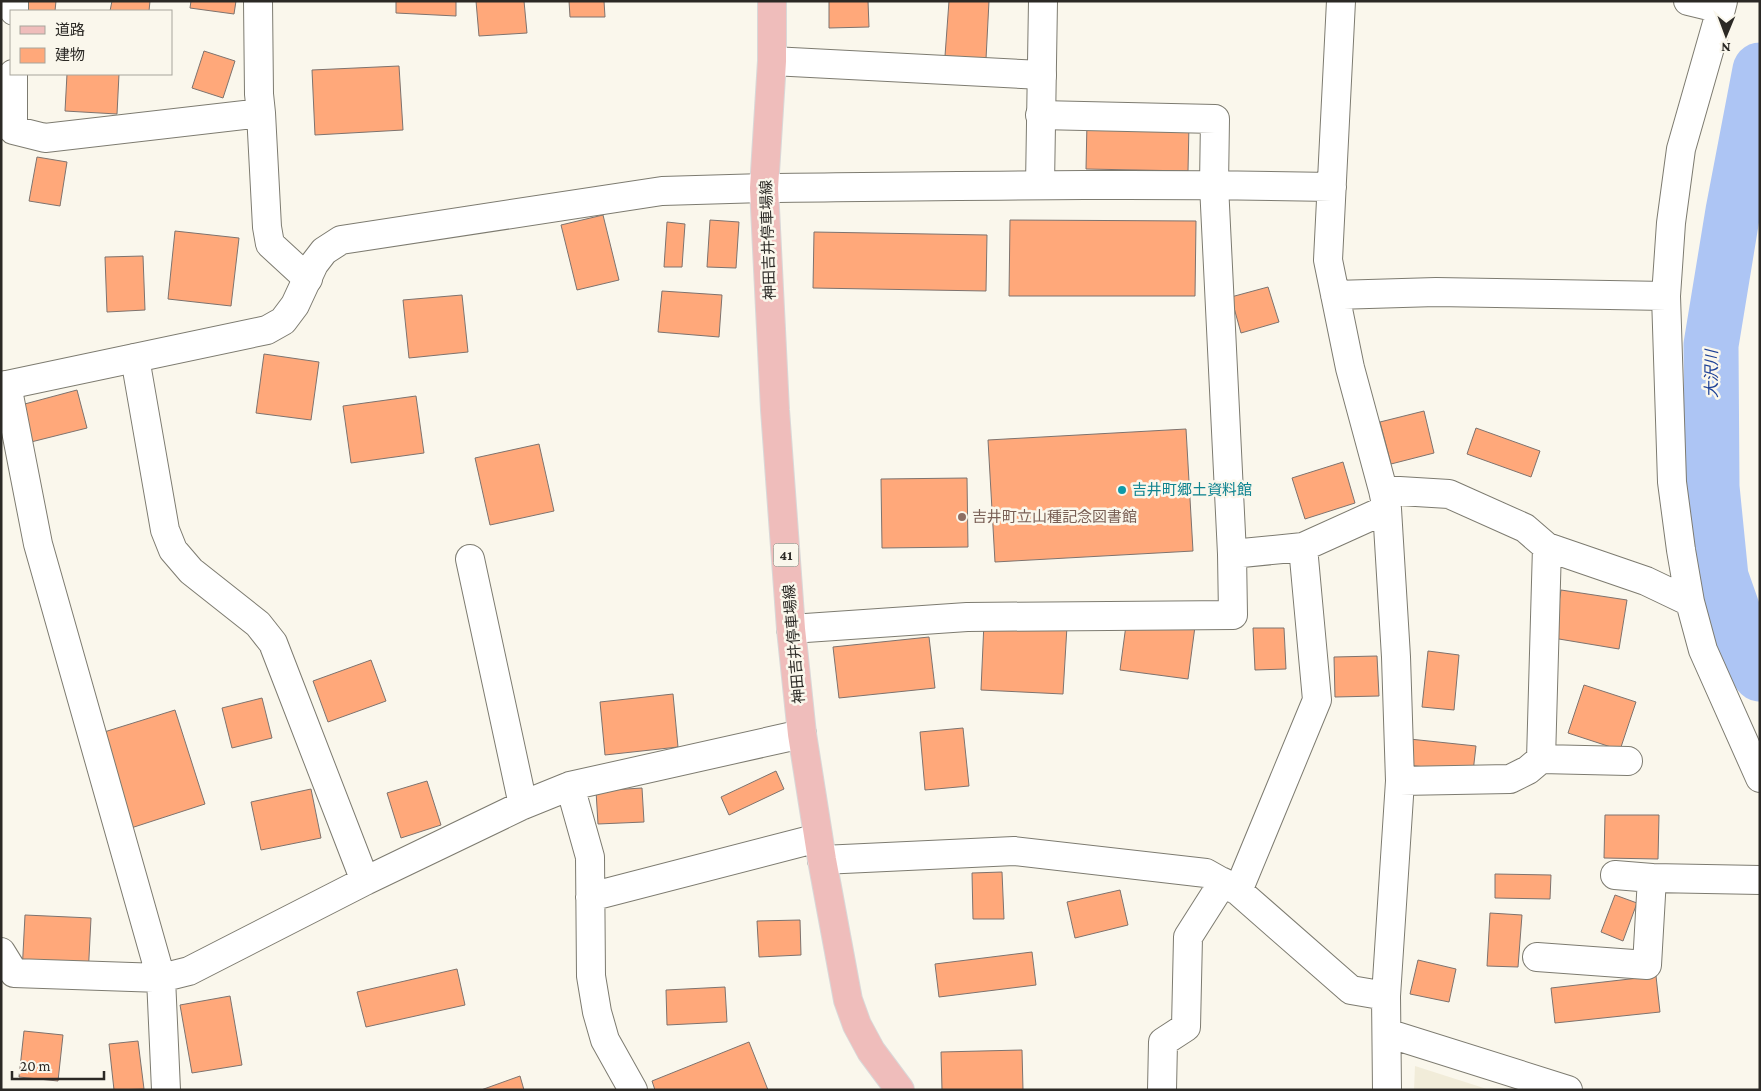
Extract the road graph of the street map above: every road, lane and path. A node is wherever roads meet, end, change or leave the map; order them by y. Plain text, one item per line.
1 (258, 1) edge
2 (772, 1) edge
3 (1043, 1) edge
4 (1341, 1) edge
5 (1688, 1) edge
6 (1722, 5) edge
7 (772, 61) junction
8 (13, 75) edge
9 (1042, 76) junction
10 (261, 114) junction
11 (1040, 115) junction
12 (1040, 185) junction
13 (1214, 185) junction
14 (1332, 187) junction
15 (764, 188) junction
16 (308, 279) junction
17 (1335, 295) junction
18 (1666, 296) junction
19 (135, 358) junction
20 (4, 385) edge
21 (1385, 500) junction
22 (1303, 547) junction
23 (1546, 547) junction
24 (1232, 554) junction
25 (470, 559) dead end
26 (1690, 602) junction
27 (791, 629) junction
28 (802, 734) junction
29 (1541, 759) junction
30 (1628, 761) dead end
31 (1760, 778) edge
32 (1400, 781) junction
33 (570, 786) junction
34 (523, 805) junction
35 (820, 849) junction
36 (1615, 875) dead end
37 (1652, 878) junction
38 (1760, 880) edge
39 (365, 881) junction
40 (1230, 887) junction
41 (590, 897) junction
42 (1, 952) edge
43 (1537, 957) dead end
44 (161, 978) junction
45 (1386, 996) junction
46 (1387, 1034) junction
47 (166, 1090) edge
48 (633, 1090) edge
49 (900, 1090) edge
50 (1162, 1090) edge
51 (1387, 1090) edge
52 (1568, 1090) edge

1 - 10 street
2 - 7 main road, 神田吉井停車場線 / 41
3 - 9 street
4 - 14 street
5 - 6 street
6 - 18 street
7 - 9 street
7 - 15 main road, 神田吉井停車場線 / 41
8 - 10 street
9 - 11 street
10 - 16 street
11 - 12 street
11 - 13 street
12 - 13 street
12 - 15 street
13 - 14 street
13 - 24 street
14 - 17 street
15 - 16 street
15 - 27 main road, 神田吉井停車場線 / 41
16 - 19 street
17 - 18 street
17 - 21 street
18 - 26 street
19 - 20 street
19 - 39 street
20 - 44 street
21 - 22 street
21 - 23 street
21 - 32 street
22 - 24 street
22 - 40 street
23 - 26 street
23 - 29 street
24 - 27 street
25 - 34 street
26 - 31 street
27 - 28 main road, 神田吉井停車場線 / 41
28 - 33 street
28 - 35 main road, 神田吉井停車場線 / 41
29 - 30 street
29 - 32 street
32 - 45 street
33 - 34 street
33 - 41 street
34 - 39 street
35 - 40 street
35 - 41 street
35 - 49 main road, 神田吉井停車場線 / 41
36 - 37 street
37 - 38 street
37 - 43 street
39 - 44 street
40 - 45 street
40 - 50 street
41 - 48 street
42 - 44 street
44 - 47 street
45 - 46 street
46 - 51 street
46 - 52 street

